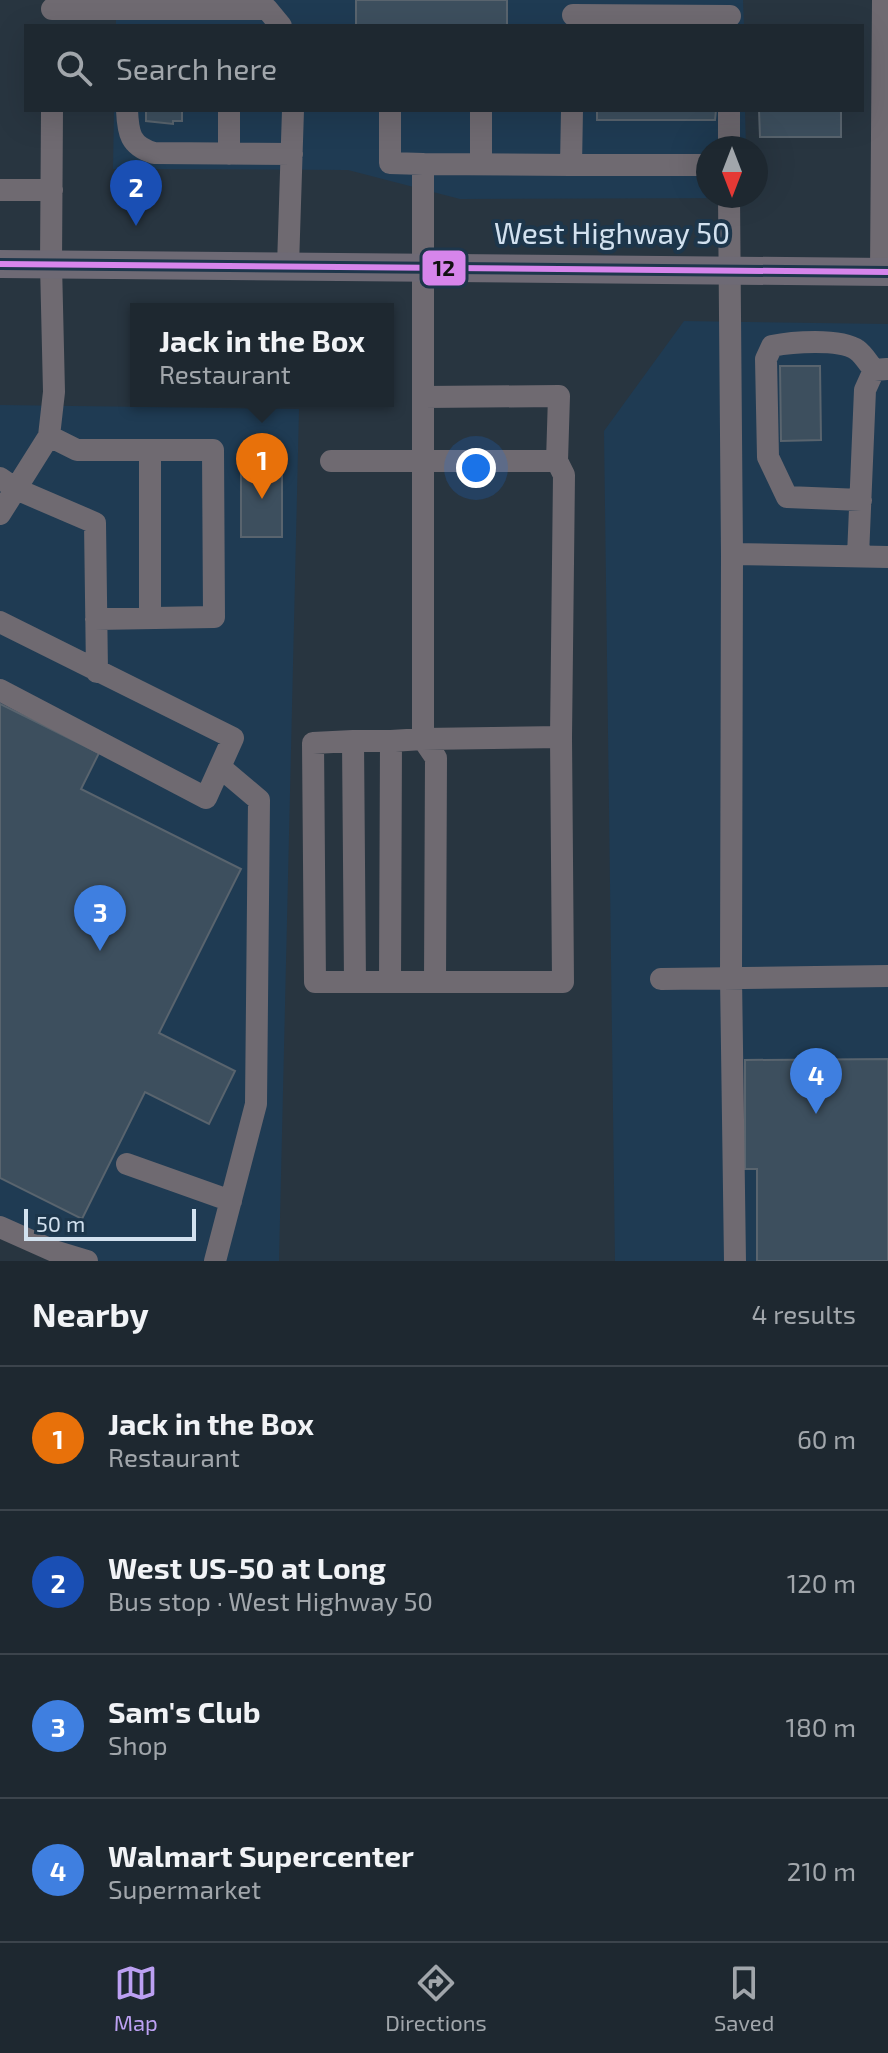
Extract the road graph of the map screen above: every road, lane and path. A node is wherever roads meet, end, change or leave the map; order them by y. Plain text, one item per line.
1 (883, 0) edge
2 (96, 9) junction
3 (52, 12) edge
4 (573, 14) edge
5 (730, 14) edge
6 (150, 17) edge
7 (115, 24) edge
8 (279, 24) edge
9 (52, 112) edge
10 (127, 112) edge
11 (139, 112) edge
12 (229, 112) edge
13 (293, 112) edge
14 (390, 112) edge
15 (481, 112) edge
16 (572, 112) edge
17 (729, 112) edge
18 (729, 136) edge
19 (133, 143) junction
20 (229, 154) junction
21 (292, 154) junction
22 (481, 163) junction
23 (423, 164) junction
24 (571, 165) junction
25 (696, 165) edge
26 (885, 173) edge
27 (0, 190) edge
28 (52, 190) junction
29 (729, 208) edge
30 (0, 264) edge
31 (51, 264) junction
32 (288, 266) junction
33 (423, 267) junction
34 (728, 269) junction
35 (885, 272) edge
36 (881, 369) edge
37 (424, 397) junction
38 (49, 436) junction
39 (150, 450) junction
40 (331, 461) dead end
41 (557, 461) junction
42 (423, 462) junction
43 (8, 483) edge
44 (861, 500) junction
45 (0, 514) edge
46 (732, 554) junction
47 (858, 556) junction
48 (888, 557) edge
49 (150, 618) junction
50 (96, 619) junction
51 (0, 622) edge
52 (97, 672) junction
53 (0, 690) edge
54 (561, 737) junction
55 (423, 739) junction
56 (353, 741) junction
57 (391, 741) junction
58 (220, 767) junction
59 (888, 976) edge
60 (731, 977) junction
61 (661, 979) dead end
62 (355, 982) junction
63 (390, 982) junction
64 (435, 982) junction
65 (127, 1164) dead end
66 (231, 1201) junction
67 (0, 1227) edge
68 (87, 1261) edge
69 (215, 1261) edge
70 (735, 1261) edge

1 - 26 street
2 - 3 street
2 - 6 street
2 - 7 street
4 - 5 street
6 - 8 street
9 - 28 street
10 - 19 street
11 - 19 street
12 - 20 street
13 - 21 street
14 - 23 street
15 - 22 street
16 - 24 street
17 - 18 street
19 - 20 street
20 - 21 street
21 - 32 street
22 - 23 street
22 - 24 street
23 - 33 street
24 - 25 street
26 - 35 street
27 - 28 street
28 - 31 street
29 - 34 street
30 - 31 main road, West Highway 50
31 - 32 main road, West Highway 50
31 - 38 street
32 - 33 main road, West Highway 50
33 - 34 main road, West Highway 50
33 - 37 street
34 - 35 main road, West Highway 50
34 - 46 street
36 - 44 street
36 - 44 street
37 - 41 street
37 - 42 street
38 - 39 street
38 - 43 street
39 - 49 street
39 - 49 street
40 - 42 street
41 - 42 street
41 - 54 street
42 - 55 street
43 - 45 street
43 - 50 street
44 - 47 street
46 - 47 street
46 - 60 street
47 - 48 street
49 - 50 street
50 - 52 street
51 - 52 street
52 - 58 street
53 - 58 street
54 - 55 street
54 - 64 street
55 - 57 street
55 - 64 street
56 - 57 street
56 - 62 street
56 - 62 street
57 - 63 street
58 - 66 street
59 - 60 street
60 - 61 street
60 - 70 street
62 - 63 street
63 - 64 street
65 - 66 street
66 - 69 street
67 - 68 street

